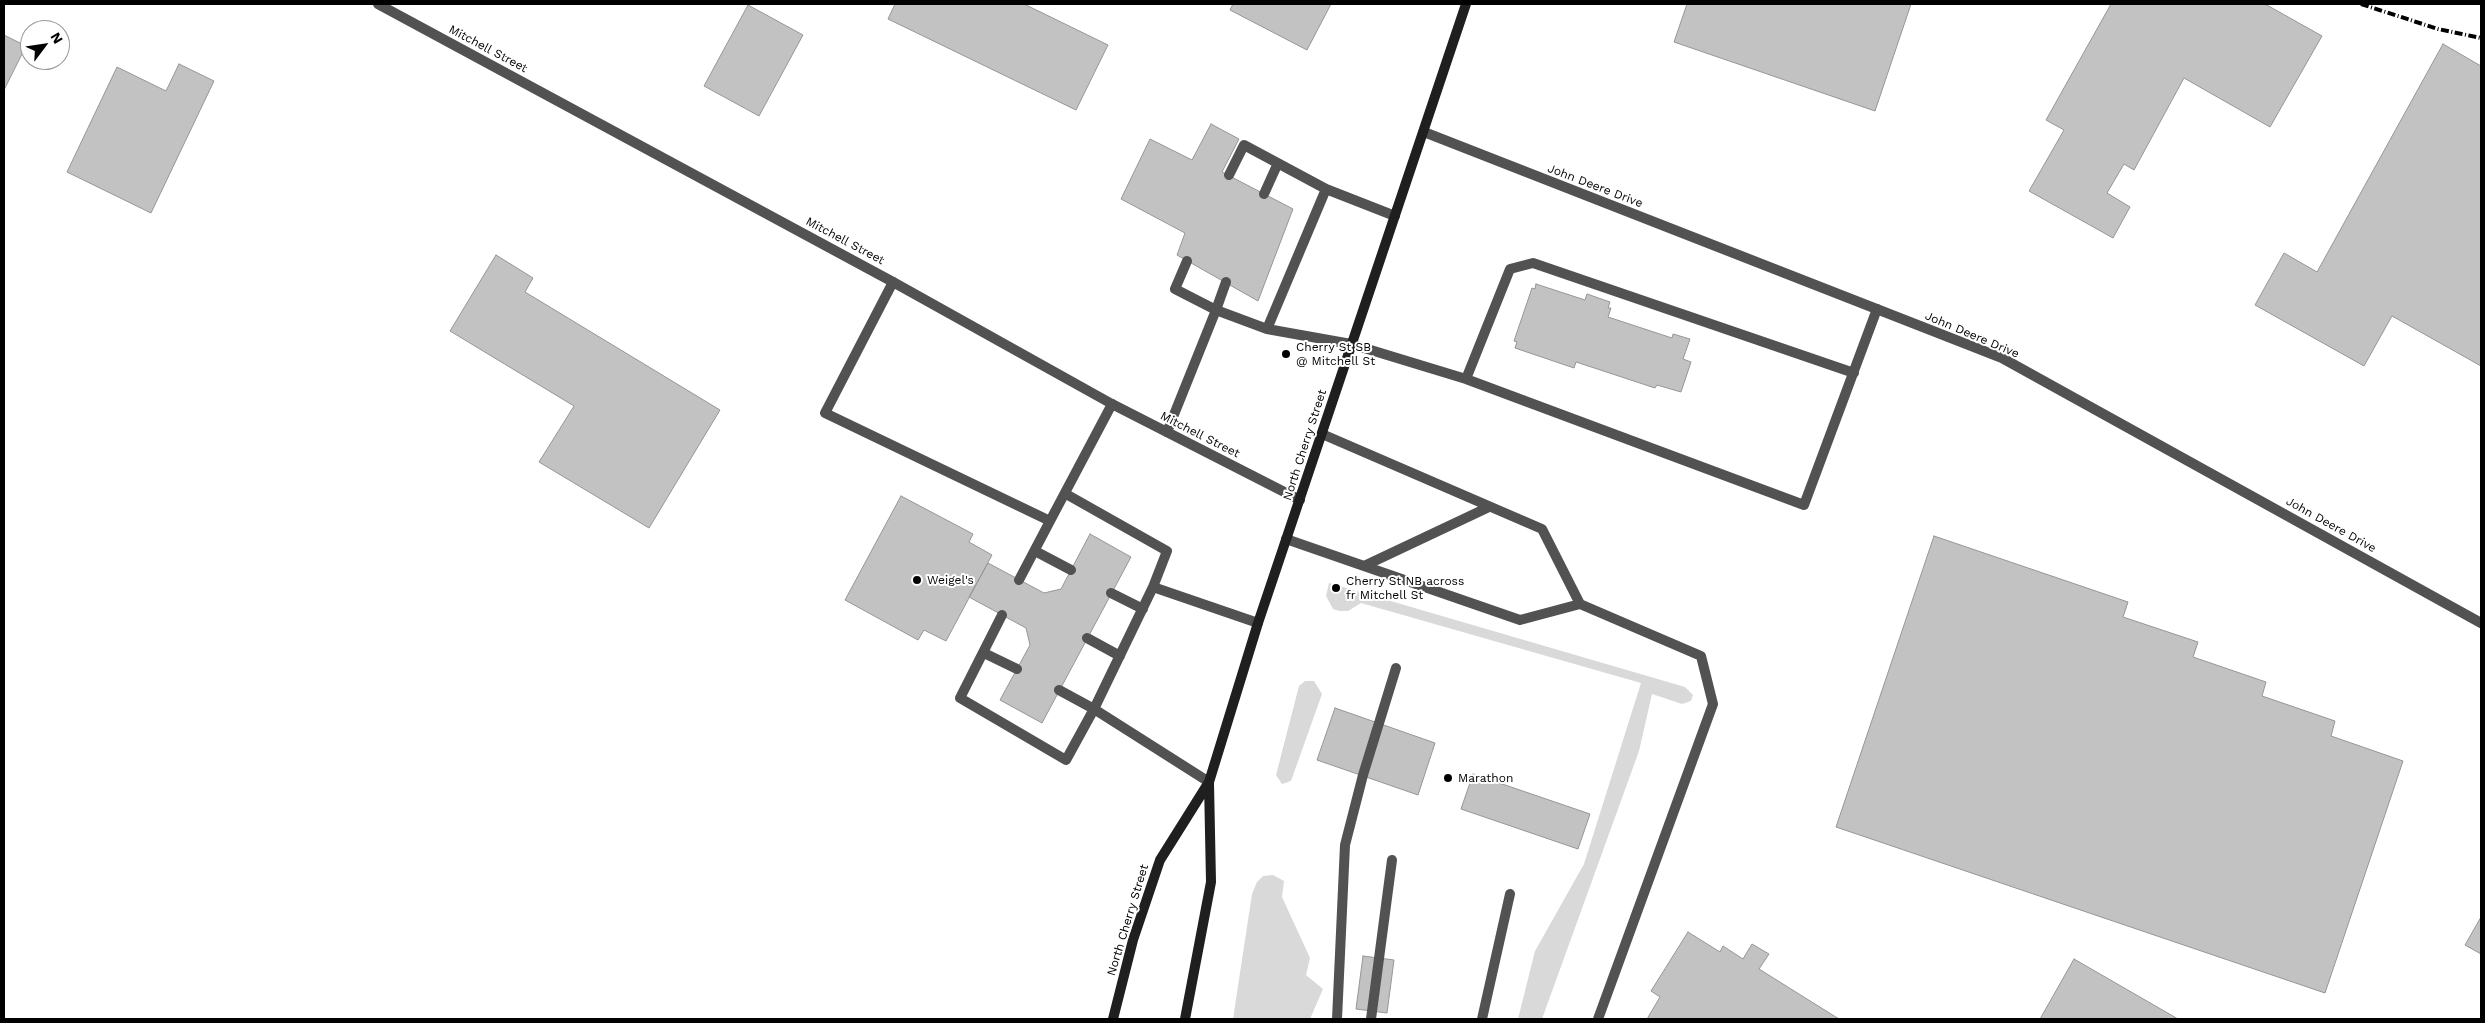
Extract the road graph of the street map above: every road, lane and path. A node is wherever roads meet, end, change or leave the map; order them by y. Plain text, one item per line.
1 (378, 4) edge
2 (1466, 4) edge
3 (1424, 132) junction
4 (1278, 163) junction
5 (1229, 175) dead end
6 (1326, 189) junction
7 (1264, 194) dead end
8 (1396, 216) junction
9 (1187, 261) dead end
10 (893, 282) junction
11 (1226, 282) dead end
12 (1877, 309) junction
13 (1216, 310) junction
14 (1266, 329) junction
15 (1351, 344) junction
16 (1854, 372) junction
17 (1466, 380) junction
18 (1112, 404) junction
19 (1167, 432) junction
20 (1322, 434) junction
21 (1066, 494) junction
22 (1300, 500) junction
23 (1489, 507) junction
24 (1050, 521) junction
25 (1286, 539) junction
26 (1035, 551) junction
27 (1364, 566) junction
28 (1071, 570) dead end
29 (1019, 580) dead end
30 (1153, 587) junction
31 (1111, 593) dead end
32 (1580, 604) junction
33 (1143, 609) junction
34 (1002, 615) dead end
35 (2481, 622) edge
36 (1258, 623) junction
37 (1087, 638) dead end
38 (984, 653) junction
39 (1120, 656) junction
40 (1396, 668) dead end
41 (1017, 669) dead end
42 (1059, 690) dead end
43 (1094, 709) junction
44 (1209, 782) junction
45 (1392, 860) dead end
46 (1510, 894) dead end
47 (1113, 1019) edge
48 (1186, 1019) edge
49 (1337, 1019) edge
50 (1372, 1019) edge
51 (1482, 1019) edge
52 (1598, 1019) edge

1 - 10 street, Mitchell Street
2 - 3 street, North Cherry Street
3 - 8 street, North Cherry Street
3 - 12 street, John Deere Drive
4 - 5 street
4 - 6 street
4 - 7 street
6 - 8 street
6 - 14 street
8 - 15 street, North Cherry Street
9 - 13 street
10 - 18 street, Mitchell Street
10 - 24 street
11 - 13 street
12 - 16 street
12 - 35 street, John Deere Drive
13 - 14 street
13 - 19 street
14 - 15 street
15 - 17 street
15 - 20 street, North Cherry Street
16 - 17 street
16 - 17 street
18 - 19 street, Mitchell Street
18 - 21 street
19 - 22 street, Mitchell Street
20 - 22 street, North Cherry Street
20 - 23 street
21 - 24 street
21 - 30 street
22 - 25 street, North Cherry Street
23 - 27 street
23 - 32 street
24 - 26 street
25 - 27 street
25 - 36 street, North Cherry Street
26 - 28 street
26 - 29 street
27 - 32 street
30 - 33 street
30 - 36 street
31 - 33 street
32 - 52 street
33 - 39 street
34 - 38 street
36 - 44 street, North Cherry Street
37 - 39 street
38 - 41 street
38 - 43 street
39 - 43 street
40 - 49 street
42 - 43 street
43 - 44 street
44 - 47 street, North Cherry Street
44 - 48 street, North Cherry Street
45 - 50 street
46 - 51 street

